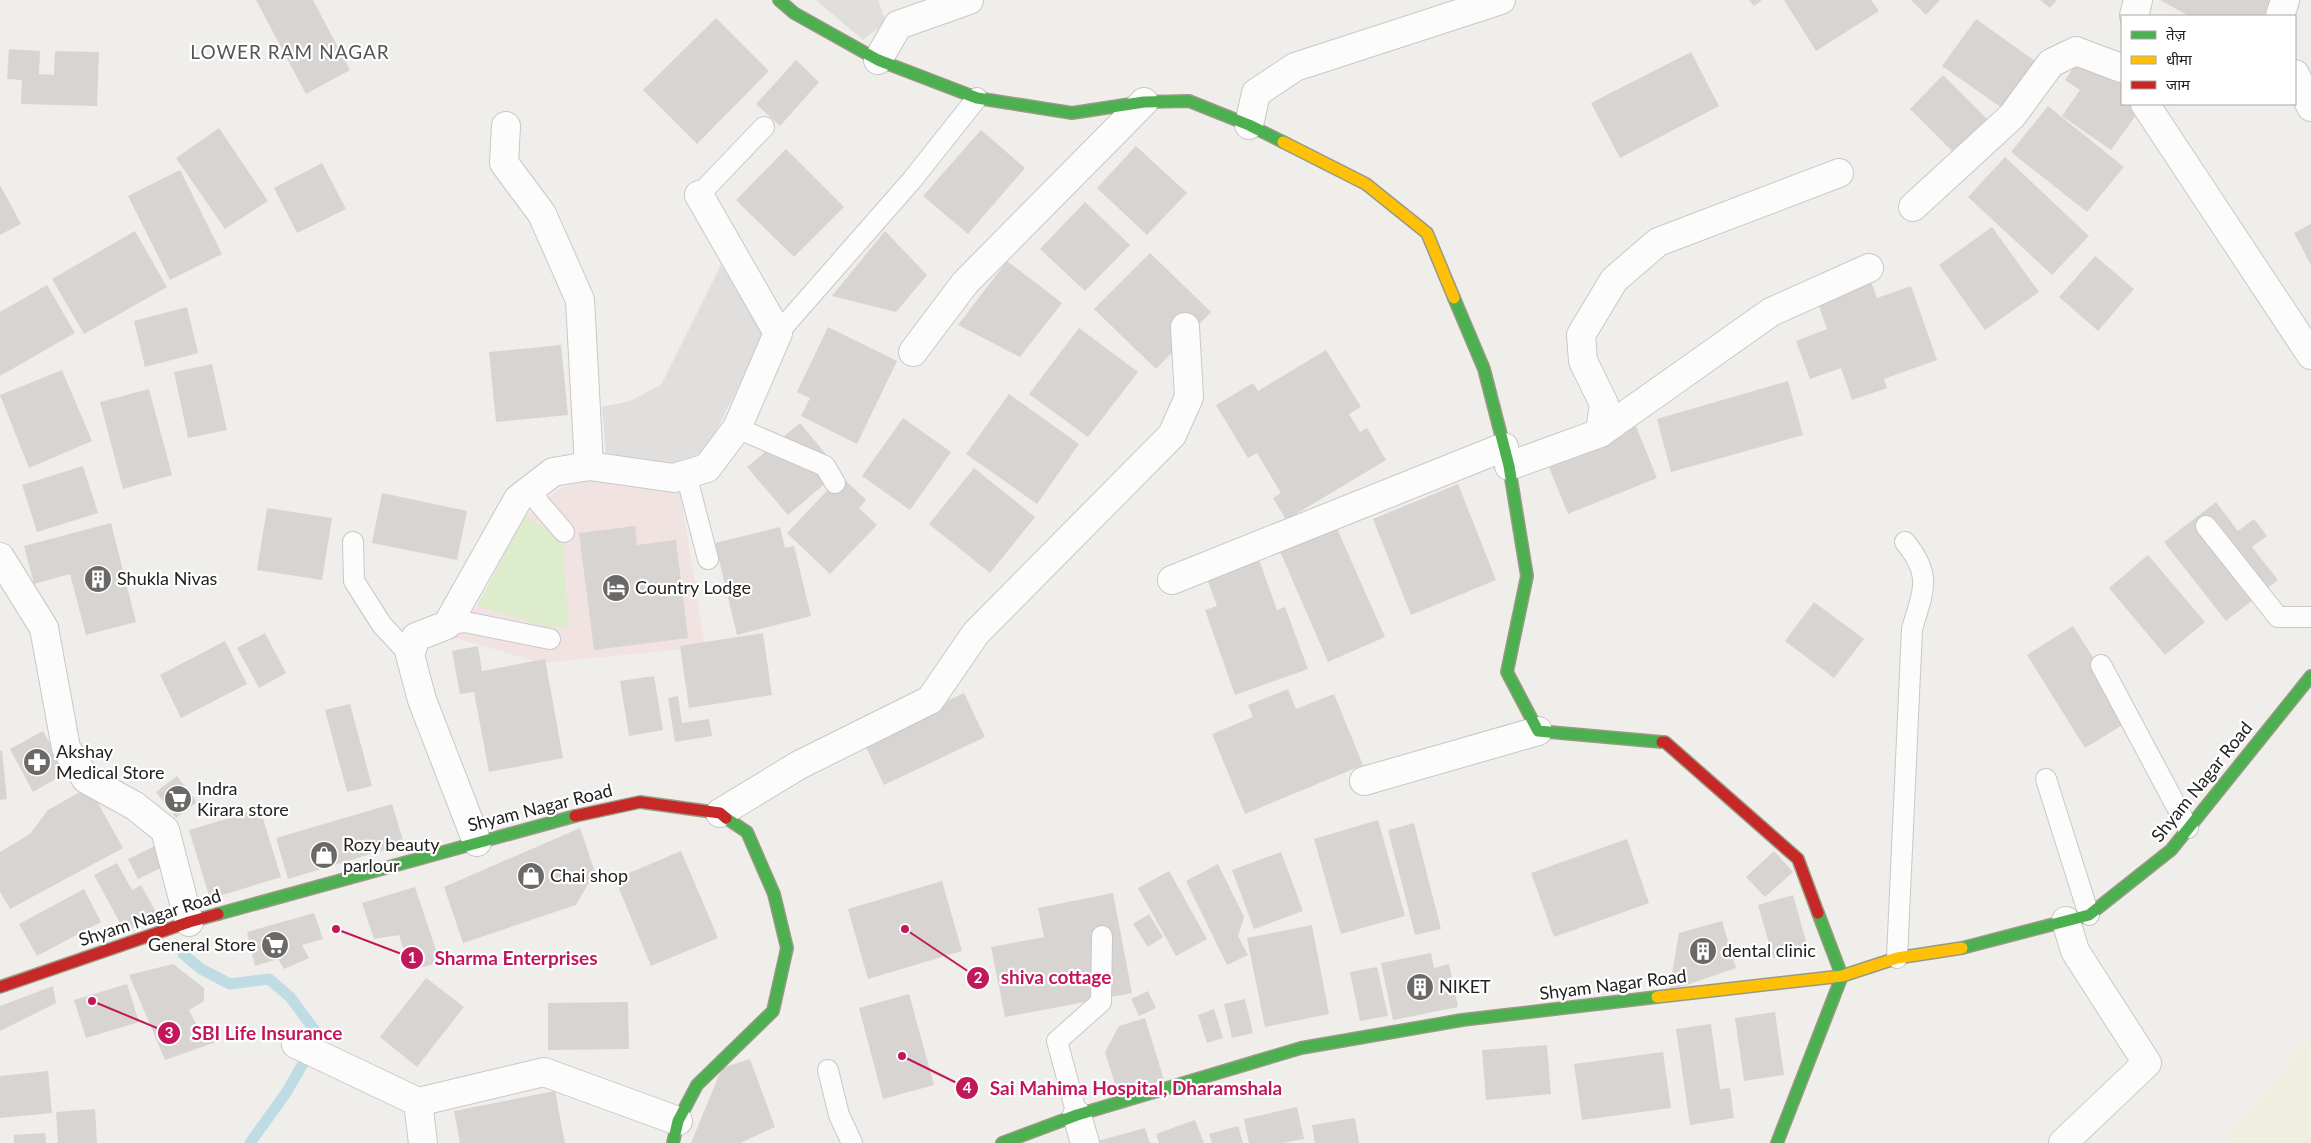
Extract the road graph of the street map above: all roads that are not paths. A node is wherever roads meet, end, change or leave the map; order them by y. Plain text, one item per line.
1 (779, 0) edge
2 (969, 0) edge
3 (1501, 0) edge
4 (2138, 0) edge
5 (2285, 0) edge
6 (2134, 15) edge
7 (2280, 15) edge
8 (878, 60) junction
9 (2121, 67) edge
10 (2296, 76) edge
11 (977, 98) junction
12 (1144, 102) junction
13 (2146, 105) edge
14 (2311, 107) edge
15 (1249, 125) junction
16 (506, 126) dead end
17 (764, 128) dead end
18 (1839, 173) dead end
19 (699, 195) joint
20 (1913, 207) dead end
21 (1869, 268) dead end
22 (1185, 326) dead end
23 (778, 333) junction
24 (913, 352) dead end
25 (2311, 355) edge
26 (737, 428) junction
27 (1600, 433) junction
28 (1507, 457) junction
29 (589, 466) junction
30 (686, 474) junction
31 (835, 483) dead end
32 (530, 489) junction
33 (2206, 526) dead end
34 (564, 532) dead end
35 (353, 542) dead end
36 (1905, 542) dead end
37 (708, 559) dead end
38 (4, 575) edge
39 (1172, 580) dead end
40 (2311, 616) edge
41 (447, 625) junction
42 (550, 639) dead end
43 (410, 655) junction
44 (2102, 665) dead end
45 (2311, 676) edge
46 (1538, 731) junction
47 (2046, 779) dead end
48 (1364, 781) dead end
49 (720, 813) junction
50 (2188, 828) junction
51 (477, 842) junction
52 (2077, 918) junction
53 (189, 922) junction
54 (1102, 936) dead end
55 (1897, 958) junction
56 (1842, 976) junction
57 (0, 987) edge
58 (296, 1044) dead end
59 (828, 1070) dead end
60 (418, 1102) junction
61 (1077, 1115) junction
62 (676, 1132) edge
63 (423, 1143) edge
64 (852, 1143) edge
65 (1002, 1143) edge
66 (1085, 1143) edge
67 (1778, 1143) edge
68 (2063, 1143) edge

1 - 8 street
2 - 8 street
3 - 15 street
4 - 6 street
5 - 7 street
8 - 11 street
9 - 20 street
10 - 14 street
11 - 12 street
11 - 23 lane
12 - 15 street
12 - 24 street
13 - 25 street
15 - 28 street
16 - 29 street
17 - 19 lane
18 - 27 street
19 - 23 street
21 - 27 street
22 - 49 street
23 - 26 street
26 - 30 street
26 - 31 lane
27 - 28 street
28 - 39 street
28 - 46 street
29 - 30 street
29 - 32 street
30 - 37 lane
32 - 34 lane
32 - 41 street
33 - 40 lane
35 - 43 lane
36 - 55 lane
38 - 53 street
41 - 42 lane
41 - 43 street
43 - 51 street
44 - 50 lane
45 - 50 street, Shyam Nagar Road
46 - 48 street
46 - 56 street
47 - 52 lane
49 - 51 street, Shyam Nagar Road
49 - 62 street, Shyam Nagar Road
50 - 52 street, Shyam Nagar Road
51 - 53 street, Shyam Nagar Road
52 - 55 street, Shyam Nagar Road
52 - 68 street
53 - 57 street, Shyam Nagar Road
54 - 61 lane
55 - 56 street, Shyam Nagar Road
56 - 61 street, Shyam Nagar Road
56 - 67 street
58 - 60 street
59 - 64 lane
60 - 62 street
60 - 63 street
61 - 65 street, Shyam Nagar Road
61 - 66 street

